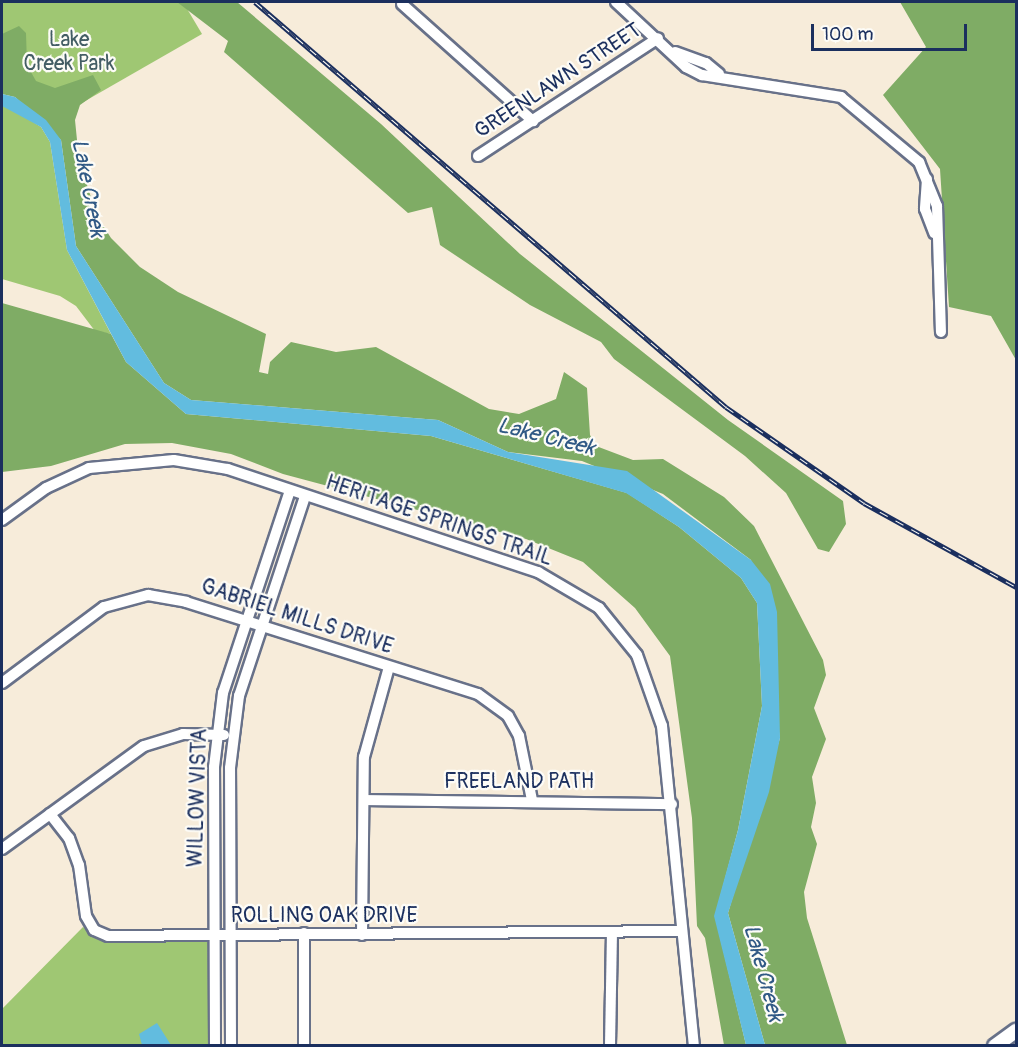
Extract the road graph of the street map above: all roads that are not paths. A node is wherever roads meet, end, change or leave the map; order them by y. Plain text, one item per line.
1 (616, 2) edge
2 (402, 4) dead end
3 (658, 38) junction
4 (533, 121) junction
5 (478, 156) dead end
6 (941, 332) dead end
7 (290, 491) junction
8 (305, 496) junction
9 (2, 520) edge
10 (247, 618) junction
11 (262, 623) junction
12 (389, 667) junction
13 (2, 683) edge
14 (218, 735) junction
15 (234, 735) junction
16 (367, 800) junction
17 (532, 800) junction
18 (672, 804) junction
19 (50, 814) junction
20 (2, 849) edge
21 (682, 931) junction
22 (304, 933) junction
23 (612, 934) junction
24 (362, 935) junction
25 (214, 936) junction
26 (229, 936) junction
27 (1016, 1032) edge
28 (215, 1046) edge
29 (231, 1046) edge
30 (304, 1046) edge
31 (610, 1046) edge
32 (694, 1046) edge
33 (995, 1046) edge

1 - 3 street
2 - 4 street
3 - 4 street, GREENLAWN STREET
3 - 6 street
4 - 5 street, GREENLAWN STREET
7 - 8 street, HERITAGE SPRINGS TRAIL
7 - 9 street, HERITAGE SPRINGS TRAIL
7 - 10 street, WILLOW VISTA
8 - 11 street, WILLOW VISTA
8 - 18 street, HERITAGE SPRINGS TRAIL
10 - 11 street, GABRIEL MILLS DRIVE
10 - 13 street, GABRIEL MILLS DRIVE
10 - 14 street, WILLOW VISTA
11 - 12 street, GABRIEL MILLS DRIVE
11 - 15 street, WILLOW VISTA
12 - 16 street
12 - 17 street, GABRIEL MILLS DRIVE
14 - 15 street
14 - 19 street
14 - 25 street, WILLOW VISTA
15 - 26 street, WILLOW VISTA
16 - 17 street, FREELAND PATH
16 - 24 street
17 - 18 street, FREELAND PATH
18 - 21 street, HERITAGE SPRINGS TRAIL
19 - 20 street
19 - 25 street, ROLLING OAK DRIVE
21 - 23 street, ROLLING OAK DRIVE
21 - 32 street, HERITAGE SPRINGS TRAIL
22 - 24 street, ROLLING OAK DRIVE
22 - 26 street, ROLLING OAK DRIVE
22 - 30 street
23 - 24 street, ROLLING OAK DRIVE
23 - 31 street
25 - 26 street, ROLLING OAK DRIVE
25 - 28 street, WILLOW VISTA
26 - 29 street, WILLOW VISTA
27 - 33 main road

